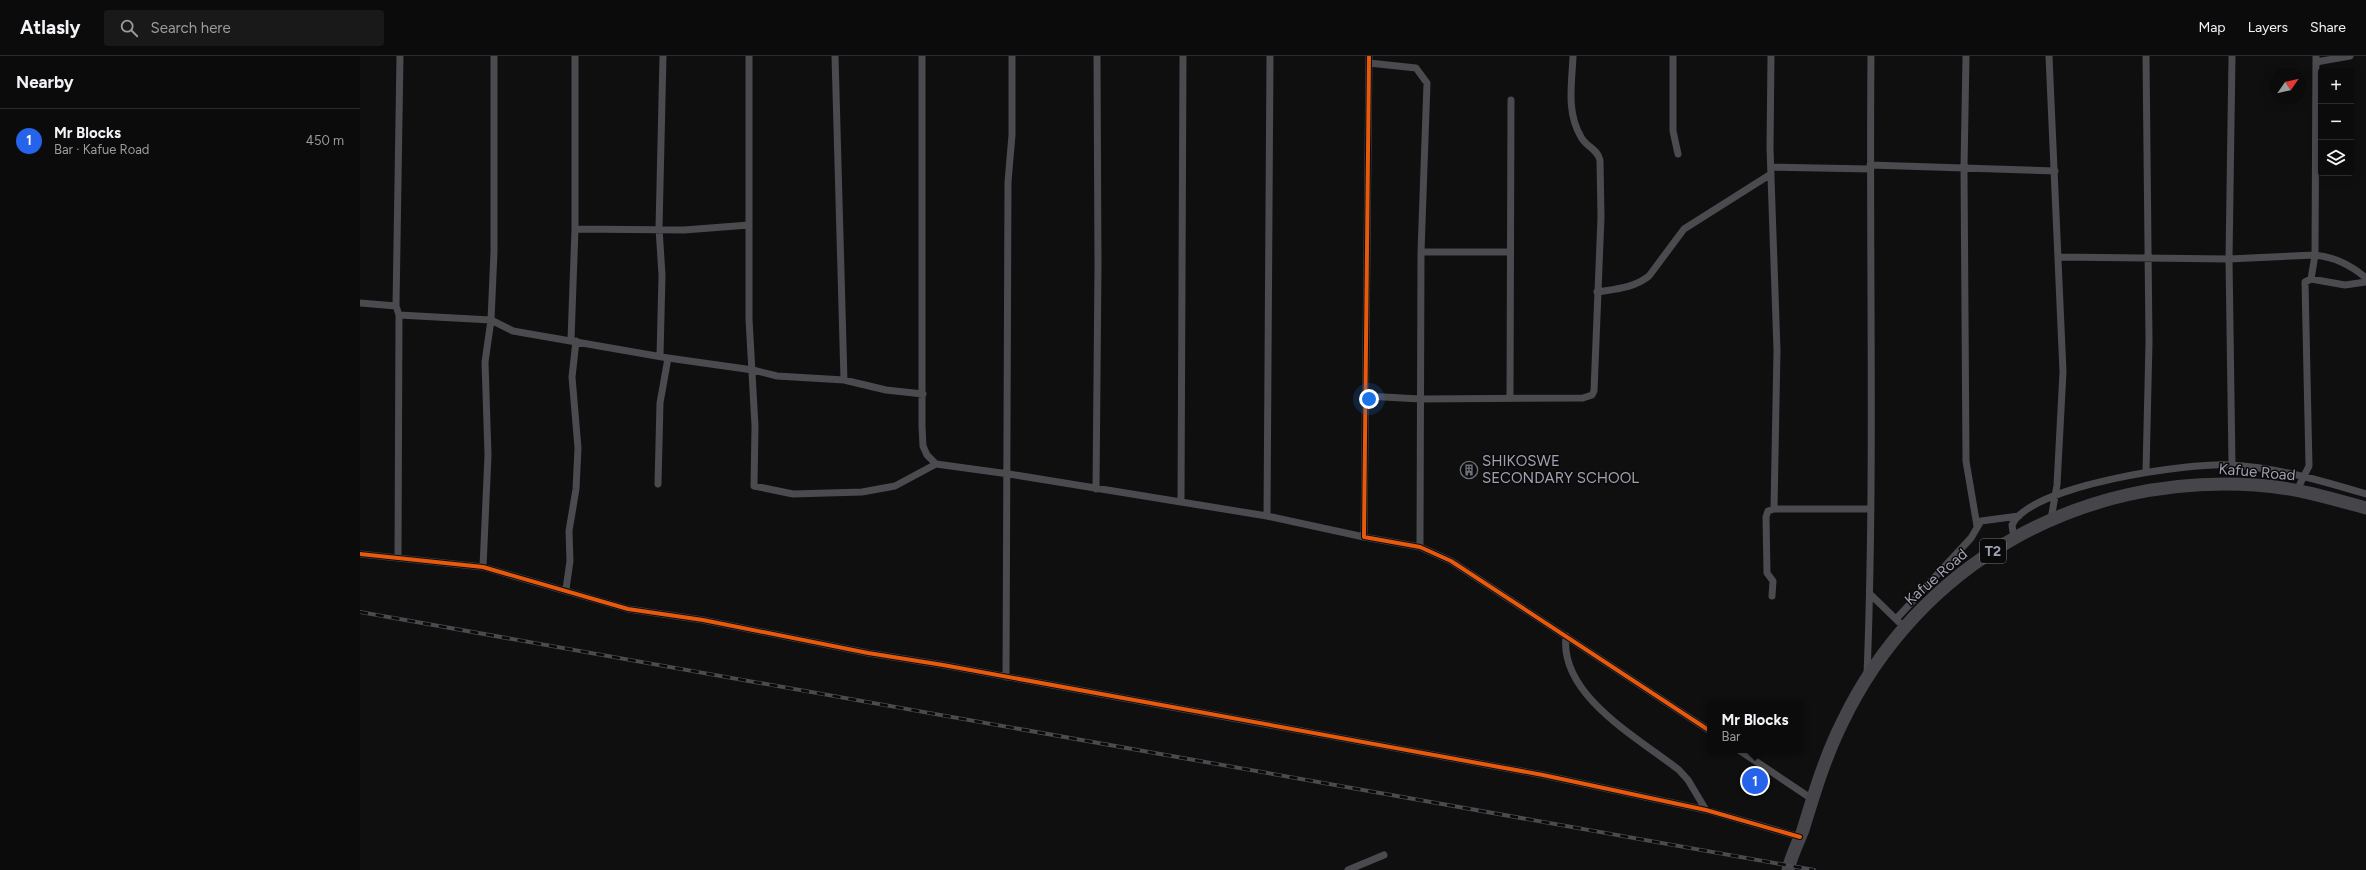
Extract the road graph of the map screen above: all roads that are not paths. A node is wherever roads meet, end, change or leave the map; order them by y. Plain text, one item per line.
1 (400, 56) edge
2 (494, 56) edge
3 (575, 56) edge
4 (663, 56) edge
5 (749, 56) edge
6 (835, 56) edge
7 (922, 56) edge
8 (1012, 56) edge
9 (1097, 56) edge
10 (1183, 56) edge
11 (1270, 56) edge
12 (1573, 56) edge
13 (1674, 56) edge
14 (1771, 56) edge
15 (1871, 56) edge
16 (1966, 56) edge
17 (2050, 56) edge
18 (2146, 56) edge
19 (2232, 56) edge
20 (2350, 56) edge
21 (2316, 59) edge
22 (1369, 60) edge
23 (1511, 100) dead end
24 (1678, 154) dead end
25 (1870, 167) junction
26 (1964, 168) junction
27 (1771, 170) junction
28 (2056, 171) junction
29 (749, 225) junction
30 (659, 228) junction
31 (575, 229) junction
32 (1421, 252) junction
33 (1510, 252) junction
34 (2315, 255) junction
35 (2059, 257) junction
36 (2148, 257) junction
37 (2230, 259) junction
38 (2366, 278) edge
39 (2311, 279) junction
40 (2366, 282) edge
41 (1597, 292) junction
42 (360, 303) edge
43 (396, 306) junction
44 (399, 315) junction
45 (491, 320) junction
46 (574, 341) junction
47 (660, 356) junction
48 (668, 358) junction
49 (754, 370) junction
50 (844, 380) junction
51 (923, 394) junction
52 (1366, 396) junction
53 (1510, 398) junction
54 (1420, 399) junction
55 (936, 464) junction
56 (2232, 465) junction
57 (2146, 471) junction
58 (1009, 474) junction
59 (2305, 477) junction
60 (658, 484) dead end
61 (1096, 489) junction
62 (2297, 490) junction
63 (2055, 494) junction
64 (2366, 494) edge
65 (1181, 502) junction
66 (2366, 508) edge
67 (1774, 509) junction
68 (1871, 509) junction
69 (1267, 516) junction
70 (2019, 516) junction
71 (2051, 519) junction
72 (1977, 526) junction
73 (1364, 537) junction
74 (2014, 538) junction
75 (1420, 547) junction
76 (360, 554) edge
77 (398, 557) junction
78 (483, 567) junction
79 (566, 589) junction
80 (1870, 594) junction
81 (1772, 596) dead end
82 (1900, 623) junction
83 (1566, 636) junction
84 (1006, 677) junction
85 (1867, 679) junction
86 (1707, 729) edge
87 (1743, 753) edge
88 (1812, 799) junction
89 (1706, 810) junction
90 (1800, 837) junction
91 (1384, 855) dead end
92 (1348, 870) edge
93 (1788, 870) edge

1 - 43 street
2 - 45 street
3 - 31 street
4 - 30 street
5 - 29 street
6 - 50 street
7 - 51 street
8 - 58 street
9 - 61 street
10 - 65 street
11 - 69 street
12 - 41 street
13 - 24 street
14 - 27 street
15 - 25 street
16 - 26 street
17 - 28 street
18 - 36 street
19 - 37 street
20 - 21 street
21 - 34 street
22 - 32 street
22 - 52 street
23 - 33 street
25 - 26 street
25 - 27 street
25 - 68 street
26 - 28 street
26 - 72 street
27 - 41 street
27 - 67 street
28 - 35 street
29 - 30 street
29 - 49 street
30 - 31 street
30 - 47 street
31 - 46 street
32 - 33 street
32 - 54 street
33 - 53 street
34 - 37 street
34 - 38 street
34 - 39 street
35 - 36 street
35 - 63 street
36 - 37 street
36 - 57 street
37 - 56 street
39 - 40 street
39 - 59 street
41 - 53 street
42 - 43 street
43 - 44 street
44 - 45 street
44 - 77 street
45 - 46 street
45 - 78 street
46 - 47 street
46 - 79 street
47 - 48 street
48 - 49 street
48 - 60 street
49 - 50 street
49 - 55 street
50 - 51 street
51 - 55 street
52 - 54 street
52 - 73 street
53 - 54 street
54 - 75 street
55 - 58 street
56 - 57 street
56 - 59 street
57 - 63 street
58 - 61 street
58 - 84 street
59 - 62 street
59 - 64 street
61 - 65 street
62 - 66 highway, Kafue Road / T2
62 - 71 highway, Kafue Road / T2
63 - 70 street
63 - 71 street
65 - 69 street
67 - 68 street
67 - 81 street
68 - 80 street
69 - 73 street
70 - 72 street
70 - 74 street
71 - 74 highway, Kafue Road / T2
72 - 82 street
73 - 75 street
74 - 82 highway, Kafue Road / T2
75 - 83 street
76 - 77 street
77 - 78 street
78 - 79 street
79 - 84 street
80 - 82 street
80 - 85 street
82 - 85 highway, Kafue Road / T2
83 - 86 street
83 - 89 street
84 - 89 street
85 - 88 highway, Kafue Road / T2
87 - 88 street
88 - 90 highway, Kafue Road / T2
89 - 90 street
90 - 93 highway, Kafue Road / T2
91 - 92 street

